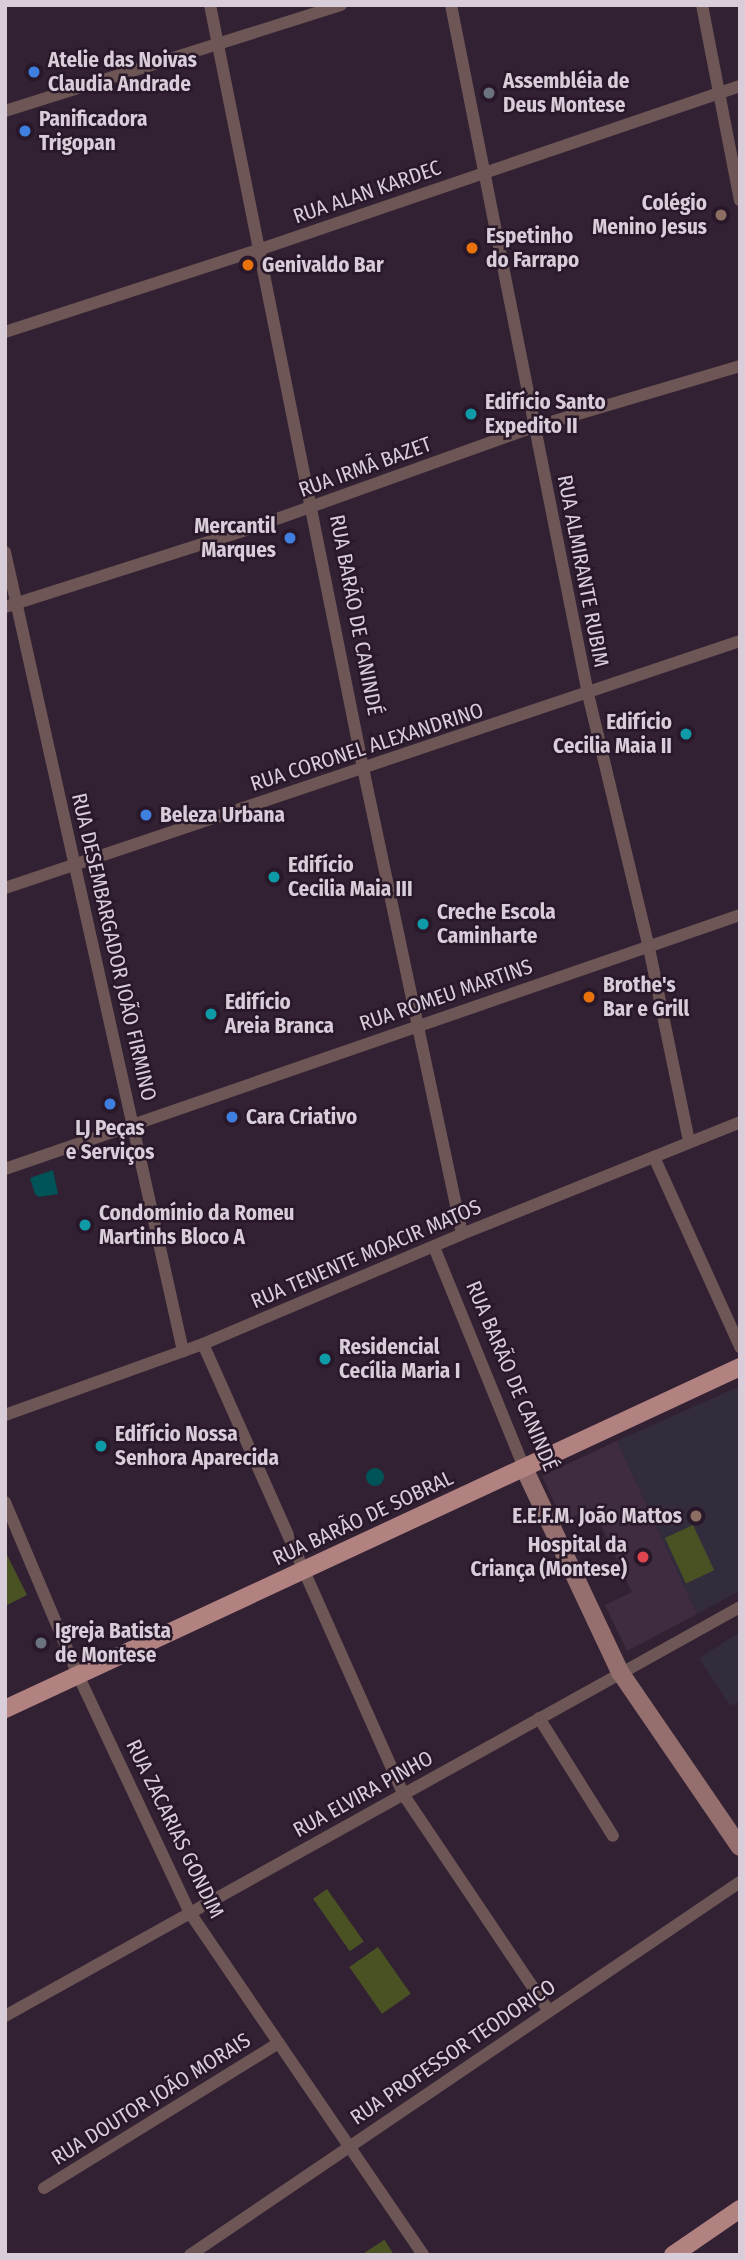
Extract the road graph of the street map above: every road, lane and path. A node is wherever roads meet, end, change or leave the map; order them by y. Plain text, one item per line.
1 (210, 5) edge
2 (341, 5) edge
3 (451, 5) edge
4 (702, 5) edge
5 (218, 42) junction
6 (740, 86) edge
7 (719, 93) junction
8 (5, 111) edge
9 (484, 172) junction
10 (740, 200) edge
11 (261, 249) junction
12 (5, 332) edge
13 (740, 366) edge
14 (534, 427) junction
15 (311, 506) junction
16 (5, 552) edge
17 (10, 606) edge
18 (740, 641) edge
19 (587, 694) junction
20 (363, 768) junction
21 (76, 866) junction
22 (5, 888) edge
23 (740, 915) edge
24 (649, 948) junction
25 (416, 1025) junction
26 (740, 1122) edge
27 (134, 1124) junction
28 (689, 1142) junction
29 (654, 1157) junction
30 (5, 1169) edge
31 (462, 1234) junction
32 (433, 1247) junction
33 (203, 1344) junction
34 (740, 1347) edge
35 (183, 1351) junction
36 (740, 1367) edge
37 (5, 1415) edge
38 (524, 1468) junction
39 (5, 1502) edge
40 (303, 1571) junction
41 (740, 1607) edge
42 (620, 1672) junction
43 (78, 1675) junction
44 (5, 1709) edge
45 (539, 1718) junction
46 (403, 1794) junction
47 (613, 1836) dead end
48 (740, 1847) edge
49 (740, 1882) edge
50 (190, 1913) junction
51 (548, 2010) junction
52 (5, 2016) edge
53 (279, 2043) junction
54 (348, 2148) junction
55 (44, 2188) dead end
56 (740, 2209) edge
57 (190, 2255) edge
58 (423, 2255) edge
59 (673, 2255) edge

1 - 5 street, RUA BARÃO DE CANINDÉ
2 - 5 street
3 - 9 street, RUA ALMIRANTE RUBIM
4 - 7 street
5 - 8 street
5 - 11 street, RUA BARÃO DE CANINDÉ
6 - 7 street, RUA ALAN KARDEC
7 - 9 street, RUA ALAN KARDEC
7 - 10 street
9 - 11 street, RUA ALAN KARDEC
9 - 14 street, RUA ALMIRANTE RUBIM
11 - 12 street, RUA ALAN KARDEC
11 - 15 street, RUA BARÃO DE CANINDÉ
13 - 14 street, RUA IRMÃ BAZET
14 - 15 street, RUA IRMÃ BAZET
14 - 19 street, RUA ALMIRANTE RUBIM
15 - 17 street, RUA IRMÃ BAZET
15 - 20 street, RUA BARÃO DE CANINDÉ
16 - 17 street, RUA DESEMBARGADOR JOÃO FIRMINO
17 - 21 street, RUA DESEMBARGADOR JOÃO FIRMINO
18 - 19 street, RUA CORONEL ALEXANDRINO
19 - 20 street, RUA CORONEL ALEXANDRINO
19 - 24 street, RUA ALMIRANTE RUBIM
20 - 21 street, RUA CORONEL ALEXANDRINO
20 - 25 street, RUA BARÃO DE CANINDÉ
21 - 22 street, RUA CORONEL ALEXANDRINO
21 - 27 street, RUA DESEMBARGADOR JOÃO FIRMINO
23 - 24 street, RUA ROMEU MARTINS
24 - 25 street, RUA ROMEU MARTINS
24 - 28 street, RUA ALMIRANTE RUBIM
25 - 27 street, RUA ROMEU MARTINS
25 - 31 street, RUA BARÃO DE CANINDÉ
26 - 28 street, RUA TENENTE MOACIR MATOS
27 - 30 street, RUA ROMEU MARTINS
27 - 35 street, RUA DESEMBARGADOR JOÃO FIRMINO
28 - 29 street, RUA TENENTE MOACIR MATOS
29 - 31 street, RUA TENENTE MOACIR MATOS
29 - 34 street
31 - 32 street, RUA TENENTE MOACIR MATOS
32 - 33 street, RUA TENENTE MOACIR MATOS
32 - 38 street, RUA BARÃO DE CANINDÉ
33 - 35 street, RUA TENENTE MOACIR MATOS
33 - 40 street
35 - 37 street, RUA TENENTE MOACIR MATOS
36 - 38 main road, RUA BARÃO DE SOBRAL
38 - 40 main road, RUA BARÃO DE SOBRAL
38 - 42 main road, RUA BARÃO DE CANINDÉ
39 - 43 street, RUA ZACARIAS GONDIM
40 - 43 main road, RUA BARÃO DE SOBRAL
40 - 46 street
41 - 42 street, RUA ELVIRA PINHO
42 - 45 street, RUA ELVIRA PINHO
42 - 48 main road, RUA BARÃO DE CANINDÉ
43 - 44 main road, RUA BARÃO DE SOBRAL
43 - 50 street, RUA ZACARIAS GONDIM
45 - 46 street, RUA ELVIRA PINHO
45 - 47 street
46 - 50 street, RUA ELVIRA PINHO
46 - 51 street
49 - 51 street, RUA PROFESSOR TEODORICO
50 - 52 street, RUA ELVIRA PINHO
50 - 53 street, RUA ZACARIAS GONDIM
51 - 54 street, RUA PROFESSOR TEODORICO
53 - 54 street, RUA ZACARIAS GONDIM
53 - 55 street, RUA DOUTOR JOÃO MORAIS
54 - 57 street, RUA PROFESSOR TEODORICO
54 - 58 street, RUA ZACARIAS GONDIM
56 - 59 main road

